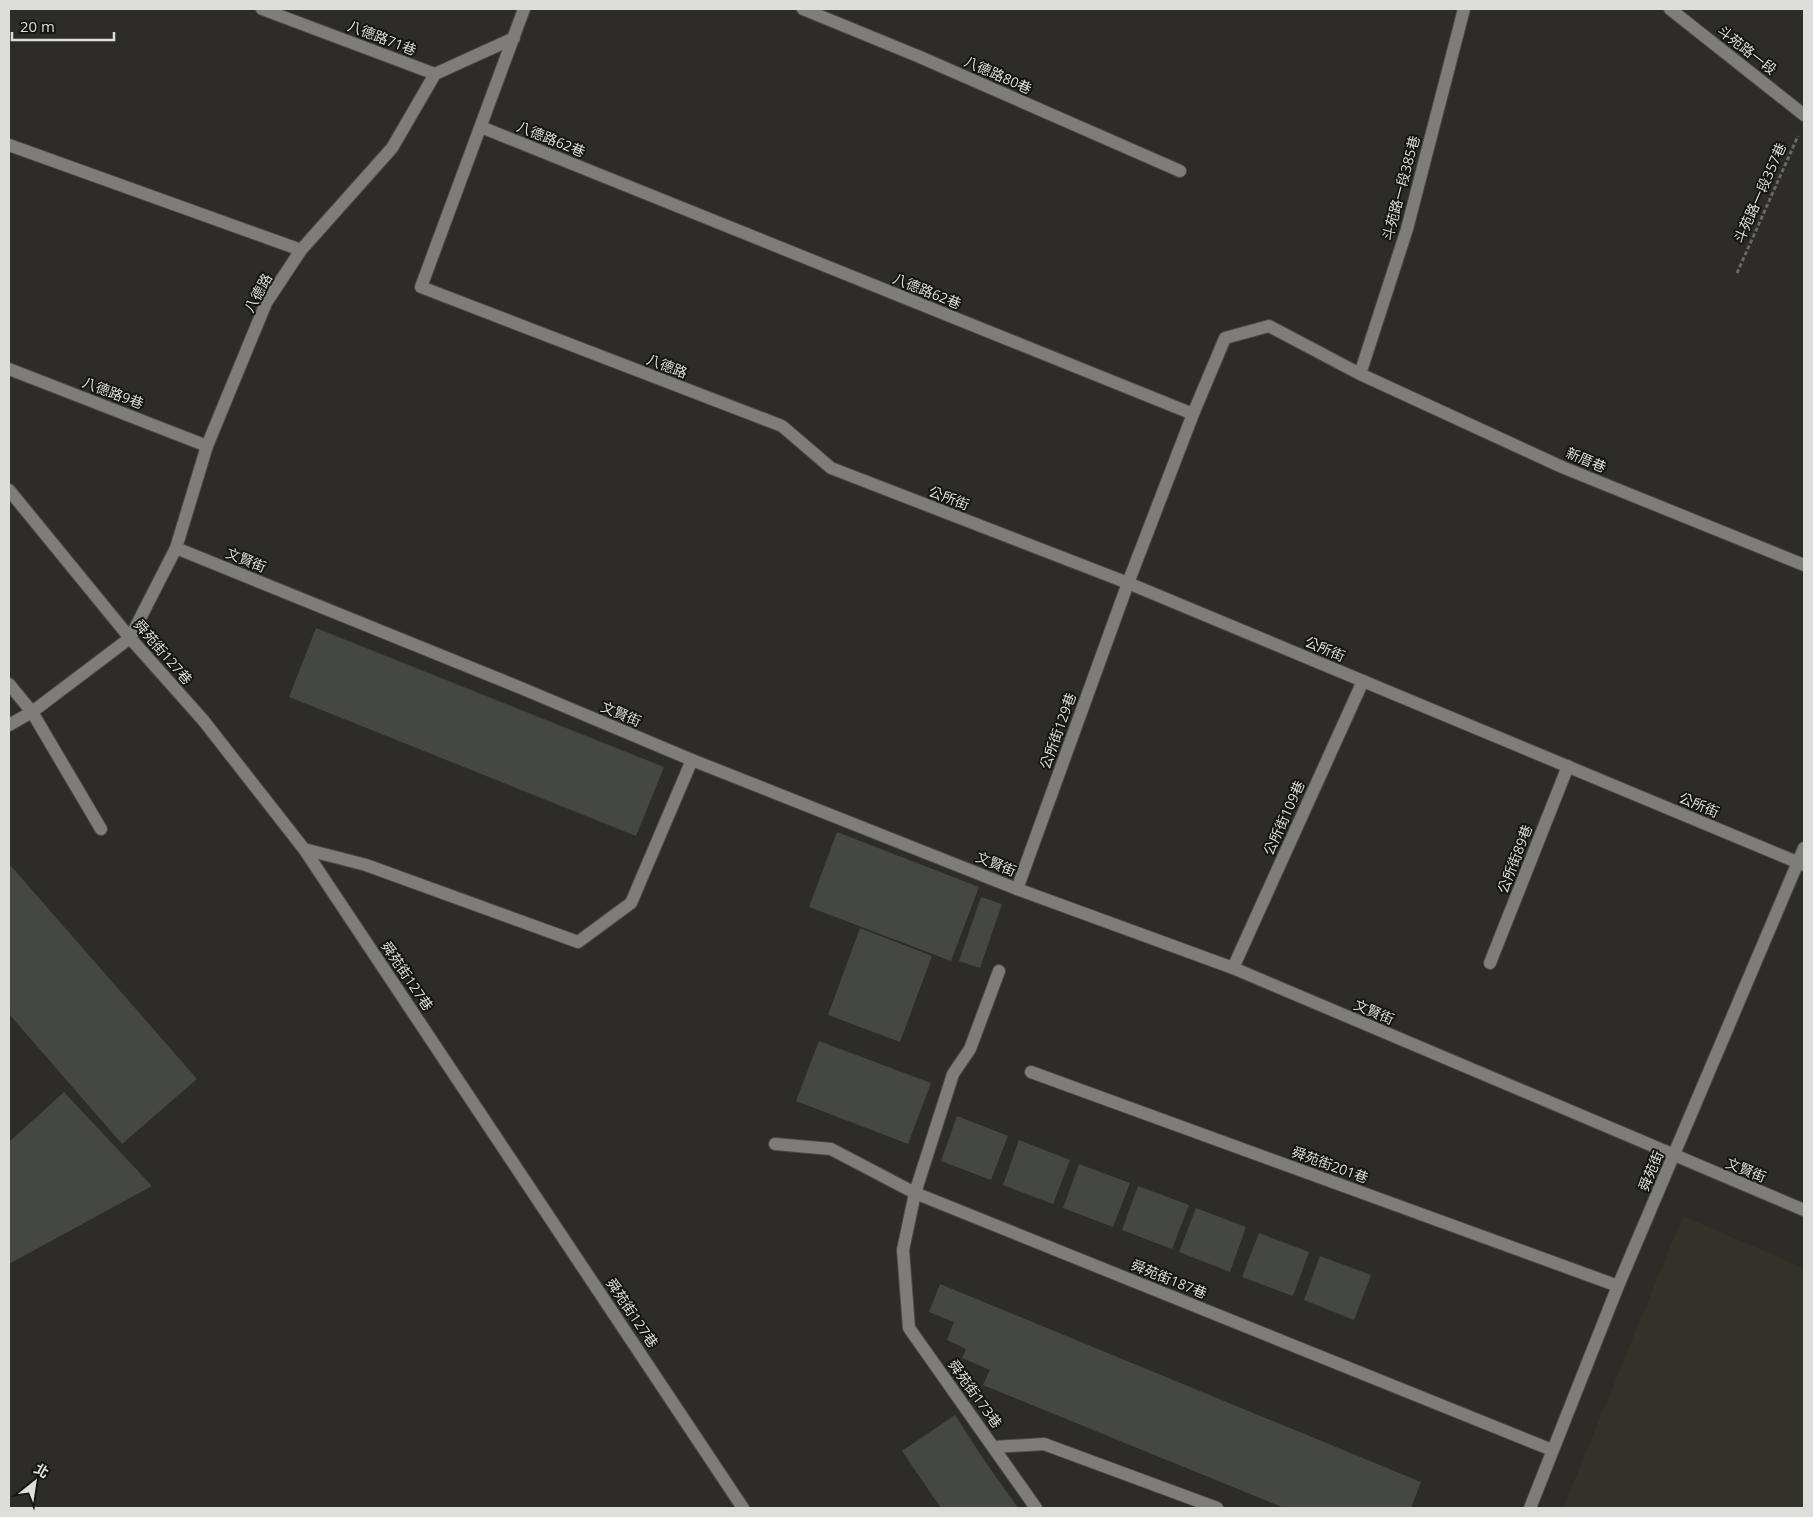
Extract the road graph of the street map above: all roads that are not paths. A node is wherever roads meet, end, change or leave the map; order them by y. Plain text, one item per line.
1 (262, 9) edge
2 (524, 9) edge
3 (803, 9) edge
4 (1464, 9) edge
5 (1670, 9) edge
6 (514, 38) junction
7 (435, 74) junction
8 (1804, 114) edge
9 (481, 127) junction
10 (9, 145) edge
11 (1180, 171) dead end
12 (301, 250) junction
13 (9, 369) edge
14 (1360, 374) junction
15 (1193, 414) junction
16 (207, 446) junction
17 (831, 468) joint
18 (9, 490) edge
19 (176, 548) junction
20 (1804, 565) edge
21 (1128, 583) junction
22 (130, 638) junction
23 (1363, 681) junction
24 (9, 684) edge
25 (32, 712) junction
26 (9, 725) edge
27 (692, 760) junction
28 (1568, 766) junction
29 (101, 829) dead end
30 (1804, 848) edge
31 (304, 849) junction
32 (1801, 864) edge
33 (1016, 889) junction
34 (1490, 963) dead end
35 (1233, 968) junction
36 (999, 971) dead end
37 (1031, 1072) dead end
38 (775, 1144) dead end
39 (1674, 1156) junction
40 (915, 1193) junction
41 (1804, 1210) edge
42 (1618, 1286) junction
43 (994, 1447) junction
44 (1552, 1450) junction
45 (743, 1508) edge
46 (1036, 1508) edge
47 (1217, 1508) edge
48 (1530, 1508) edge

1 - 7 street, 八德路71巷
2 - 6 street, 八德路
3 - 11 street, 八德路80巷
4 - 14 street, 斗苑路一段385巷
5 - 8 street, 斗苑路一段
6 - 7 street
6 - 9 street, 八德路
7 - 12 street, 八德路
9 - 15 street, 八德路62巷
9 - 17 street, 八德路
10 - 12 street
12 - 16 street, 八德路
13 - 16 street, 八德路9巷
14 - 15 street, 新厝巷
14 - 20 street, 新厝巷
15 - 21 street
16 - 19 street, 八德路
17 - 21 street, 公所街
18 - 22 street, 舜苑街127巷
19 - 22 street, 八德路
19 - 27 street, 文賢街
21 - 23 street, 公所街
21 - 33 street, 公所街129巷
22 - 25 street
22 - 31 street, 舜苑街127巷
23 - 28 street, 公所街
23 - 35 street, 公所街109巷
24 - 25 street
25 - 26 street
25 - 29 street
27 - 31 street
27 - 33 street, 文賢街
28 - 32 street, 公所街
28 - 34 street, 公所街89巷
30 - 32 street, 舜苑街
31 - 45 street, 舜苑街127巷
32 - 39 street, 舜苑街
33 - 35 street, 文賢街
35 - 39 street, 文賢街
36 - 40 street, 舜苑街173巷
37 - 42 street, 舜苑街201巷
38 - 40 street, 舜苑街187巷
39 - 41 street, 文賢街
39 - 42 street, 舜苑街
40 - 43 street, 舜苑街173巷
40 - 44 street, 舜苑街187巷
42 - 44 street, 舜苑街
43 - 46 street
43 - 47 street, 舜苑街173巷
44 - 48 street, 舜苑街

